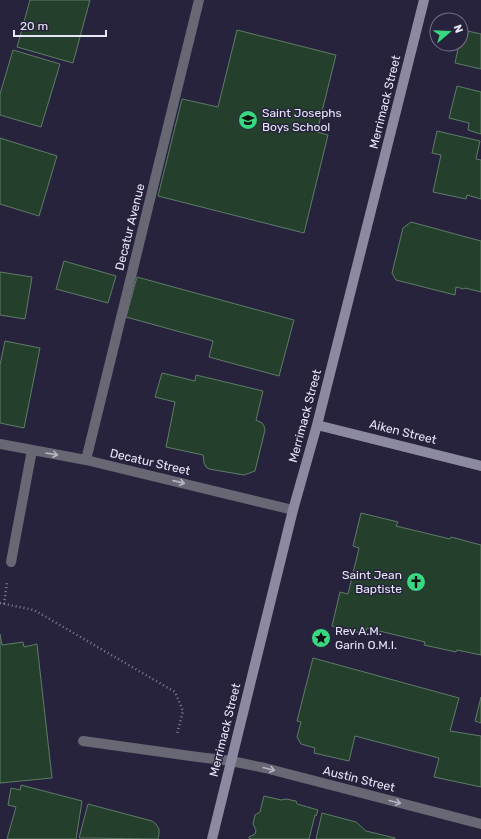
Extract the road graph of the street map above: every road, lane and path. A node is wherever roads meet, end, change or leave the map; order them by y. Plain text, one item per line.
1 (199, 0) edge
2 (424, 0) edge
3 (318, 425) junction
4 (0, 444) edge
5 (32, 450) junction
6 (86, 460) junction
7 (481, 466) edge
8 (293, 510) junction
9 (11, 562) dead end
10 (0, 603) edge
11 (83, 741) dead end
12 (173, 754) junction
13 (231, 761) junction
14 (481, 824) edge
15 (212, 839) edge

1 - 6 street, Decatur Avenue
2 - 3 main road, Merrimack Street
3 - 7 main road, Aiken Street
3 - 8 main road, Merrimack Street
4 - 5 street, Decatur Street
5 -> 6 street, Decatur Street
5 - 9 street
6 -> 8 street, Decatur Street
8 - 13 main road, Merrimack Street
10 - 12 path
11 - 12 street, Austin Street
12 - 13 street, Austin Street
13 -> 14 street, Austin Street
13 - 15 main road, Merrimack Street

